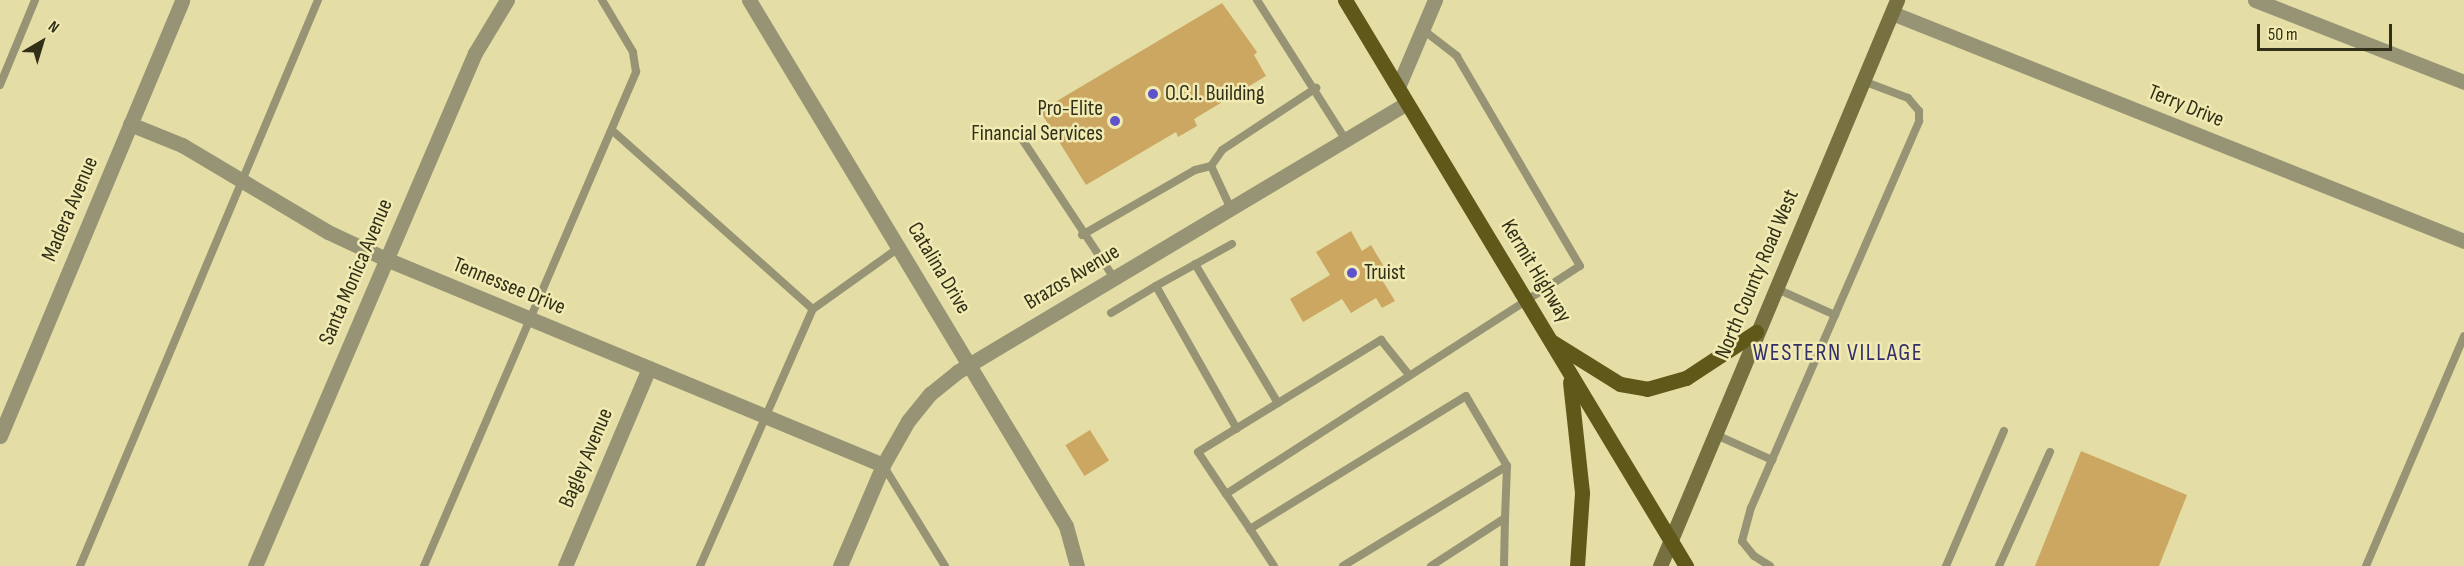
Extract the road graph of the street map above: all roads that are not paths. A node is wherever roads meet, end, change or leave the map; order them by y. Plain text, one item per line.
1 (36, 0) edge
2 (182, 0) edge
3 (318, 0) edge
4 (507, 0) edge
5 (602, 0) edge
6 (749, 0) edge
7 (1257, 0) edge
8 (1345, 0) edge
9 (1435, 0) edge
10 (2254, 0) edge
11 (1894, 6) edge
12 (1422, 29) junction
13 (1863, 81) junction
14 (2464, 82) edge
15 (0, 85) edge
16 (1398, 87) junction
17 (1316, 88) junction
18 (1407, 103) junction
19 (130, 124) junction
20 (614, 132) junction
21 (1018, 133) dead end
22 (1346, 140) junction
23 (1211, 166) junction
24 (242, 178) junction
25 (1230, 208) junction
26 (1082, 235) junction
27 (2464, 241) edge
28 (1232, 244) dead end
29 (900, 247) junction
30 (386, 259) junction
31 (1196, 264) junction
32 (1114, 278) junction
33 (1156, 286) junction
34 (1774, 288) junction
35 (1527, 298) junction
36 (813, 309) junction
37 (1111, 313) dead end
38 (1835, 315) junction
39 (530, 319) junction
40 (1756, 332) junction
41 (2464, 336) edge
42 (1551, 341) junction
43 (971, 363) junction
44 (649, 368) junction
45 (1409, 375) junction
46 (1570, 379) junction
47 (1278, 403) junction
48 (764, 416) junction
49 (1237, 429) junction
50 (2004, 431) dead end
51 (1714, 434) junction
52 (0, 436) edge
53 (2050, 452) dead end
54 (1772, 460) junction
55 (883, 465) junction
56 (1507, 466) junction
57 (1226, 494) junction
58 (1505, 518) junction
59 (1250, 529) junction
60 (1671, 540) junction
61 (80, 566) edge
62 (255, 566) edge
63 (424, 566) edge
64 (565, 566) edge
65 (700, 566) edge
66 (840, 566) edge
67 (945, 566) edge
68 (1077, 566) edge
69 (1274, 566) edge
70 (1343, 566) edge
71 (1431, 566) edge
72 (1504, 566) edge
73 (1577, 566) edge
74 (1660, 566) edge
75 (1686, 566) edge
76 (1770, 566) edge
77 (1946, 566) edge
78 (1999, 566) edge
79 (2366, 566) edge

1 - 15 lane
2 - 19 street, Madera Avenue
3 - 24 lane
4 - 30 street, Santa Monica Avenue
5 - 20 lane
6 - 29 street, Catalina Drive
7 - 17 lane
8 - 16 main road, Kermit Highway
9 - 12 street
10 - 14 street
11 - 13 main road, North County Road West
11 - 27 street, Terry Drive
12 - 16 street
12 - 35 lane
13 - 34 main road, North County Road West
13 - 38 lane
16 - 18 main road, Kermit Highway
17 - 22 lane
17 - 23 lane
18 - 22 street, Brazos Avenue
18 - 35 main road, Kermit Highway
19 - 24 street, Tennessee Drive
19 - 52 street, Madera Avenue
20 - 36 lane
20 - 39 lane
21 - 26 lane
22 - 25 street, Brazos Avenue
23 - 25 lane
23 - 26 lane
24 - 30 street, Tennessee Drive
24 - 61 lane
25 - 32 street, Brazos Avenue
26 - 32 lane
28 - 31 lane
29 - 36 lane
29 - 43 street, Catalina Drive
30 - 39 street, Tennessee Drive
30 - 62 street, Santa Monica Avenue
31 - 33 lane
31 - 47 lane
32 - 43 street, Brazos Avenue
33 - 37 lane
33 - 49 lane
34 - 38 lane
34 - 40 main road, North County Road West
35 - 42 main road, Kermit Highway
35 - 45 lane
36 - 48 lane
38 - 54 lane
39 - 44 street, Tennessee Drive
39 - 63 lane
40 - 42 main road
40 - 51 main road, North County Road West
41 - 79 lane
42 - 46 main road, Kermit Highway
43 - 55 street, Brazos Avenue
43 - 68 street, Catalina Drive
44 - 48 street, Tennessee Drive
44 - 64 street, Bagley Avenue
45 - 47 lane
45 - 57 lane
46 - 60 main road, Kermit Highway
46 - 73 main road
47 - 49 lane
48 - 55 street, Tennessee Drive
48 - 65 lane
49 - 57 lane
50 - 77 lane
51 - 54 lane
51 - 60 main road, North County Road West
53 - 78 lane
54 - 76 lane
55 - 66 street, Brazos Avenue
55 - 67 lane
56 - 58 lane
56 - 59 lane
56 - 70 lane
57 - 59 lane
58 - 71 lane
58 - 72 lane
59 - 69 lane
60 - 74 main road, North County Road West
60 - 75 main road, Kermit Highway

